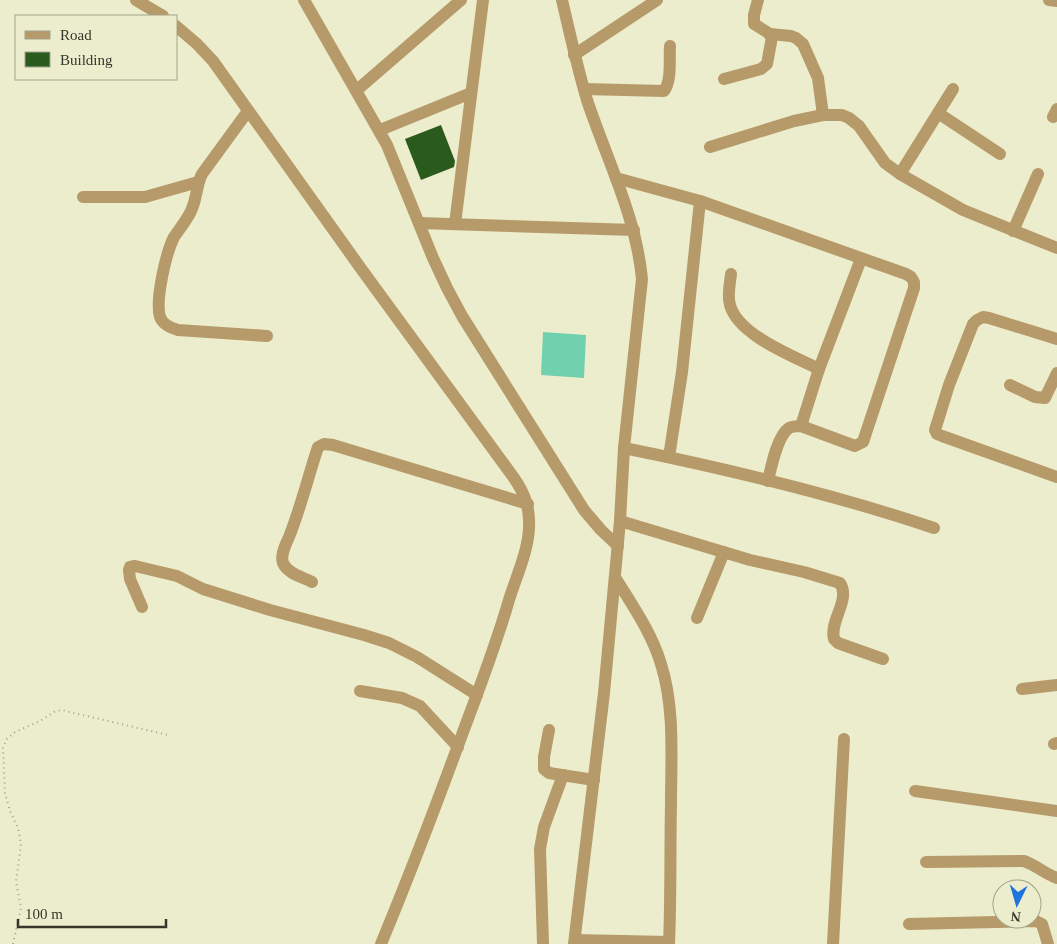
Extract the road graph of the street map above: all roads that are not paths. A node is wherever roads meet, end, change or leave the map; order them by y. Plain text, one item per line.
1 (136, 0) edge
2 (304, 0) edge
3 (461, 0) edge
4 (483, 0) edge
5 (562, 0) edge
6 (657, 0) edge
7 (758, 0) edge
8 (1049, 0) edge
9 (1057, 1) edge
10 (161, 15) edge
11 (178, 28) edge
12 (770, 34) junction
13 (670, 46) dead end
14 (574, 55) junction
15 (724, 79) dead end
16 (584, 89) junction
17 (953, 89) dead end
18 (357, 90) junction
19 (471, 93) junction
20 (248, 111) junction
21 (938, 113) junction
22 (823, 115) junction
23 (380, 130) junction
24 (710, 147) dead end
25 (1000, 154) dead end
26 (900, 174) junction
27 (1038, 174) dead end
28 (616, 178) junction
29 (198, 182) junction
30 (83, 197) dead end
31 (700, 201) junction
32 (419, 223) junction
33 (455, 224) junction
34 (634, 230) junction
35 (1013, 231) junction
36 (1057, 248) edge
37 (861, 259) junction
38 (732, 274) dead end
39 (267, 336) dead end
40 (1057, 339) edge
41 (819, 370) junction
42 (1057, 373) edge
43 (1010, 385) dead end
44 (800, 426) junction
45 (624, 448) junction
46 (669, 457) junction
47 (1057, 477) edge
48 (768, 481) junction
49 (528, 504) junction
50 (620, 521) junction
51 (934, 528) dead end
52 (618, 546) junction
53 (724, 552) junction
54 (615, 577) junction
55 (312, 582) dead end
56 (142, 607) dead end
57 (697, 618) dead end
58 (883, 659) dead end
59 (1057, 685) edge
60 (1022, 689) dead end
61 (360, 691) dead end
62 (477, 695) junction
63 (549, 730) dead end
64 (844, 739) dead end
65 (458, 747) junction
66 (563, 775) junction
67 (594, 780) junction
68 (915, 791) dead end
69 (1057, 812) edge
70 (926, 862) dead end
71 (1057, 878) edge
72 (909, 924) dead end
73 (575, 942) edge
74 (669, 943) edge
75 (381, 944) edge
76 (543, 944) edge
77 (833, 944) edge
78 (1048, 944) edge

1 - 10 street
2 - 18 street
3 - 18 street
4 - 19 street
5 - 14 street
6 - 14 street
7 - 12 street
8 - 9 street
11 - 20 street
12 - 15 street
12 - 22 street
13 - 16 street
14 - 16 street
16 - 28 street
17 - 21 street
18 - 23 street
19 - 23 street
19 - 33 street
20 - 29 street
20 - 49 street
21 - 25 street
21 - 26 street
22 - 24 street
22 - 26 street
23 - 32 street
26 - 35 street
27 - 35 street
28 - 31 street
28 - 34 street
29 - 30 street
29 - 39 street
31 - 37 street
31 - 46 street
32 - 33 street
32 - 52 street
33 - 34 street
34 - 45 street
35 - 36 street
37 - 41 street
37 - 44 street
38 - 41 street
40 - 47 street
41 - 44 street
42 - 43 street
44 - 48 street
45 - 46 street
45 - 50 street
46 - 48 street
48 - 51 street
49 - 55 street
49 - 62 street
50 - 52 street
50 - 53 street
52 - 54 street
53 - 57 street
53 - 58 street
54 - 67 street
54 - 74 street
56 - 62 street
59 - 60 street
61 - 65 street
62 - 65 street
63 - 66 street
64 - 77 street
65 - 75 street
66 - 67 street
66 - 76 street
67 - 73 street
68 - 69 street
70 - 71 street
72 - 78 street
73 - 74 street

